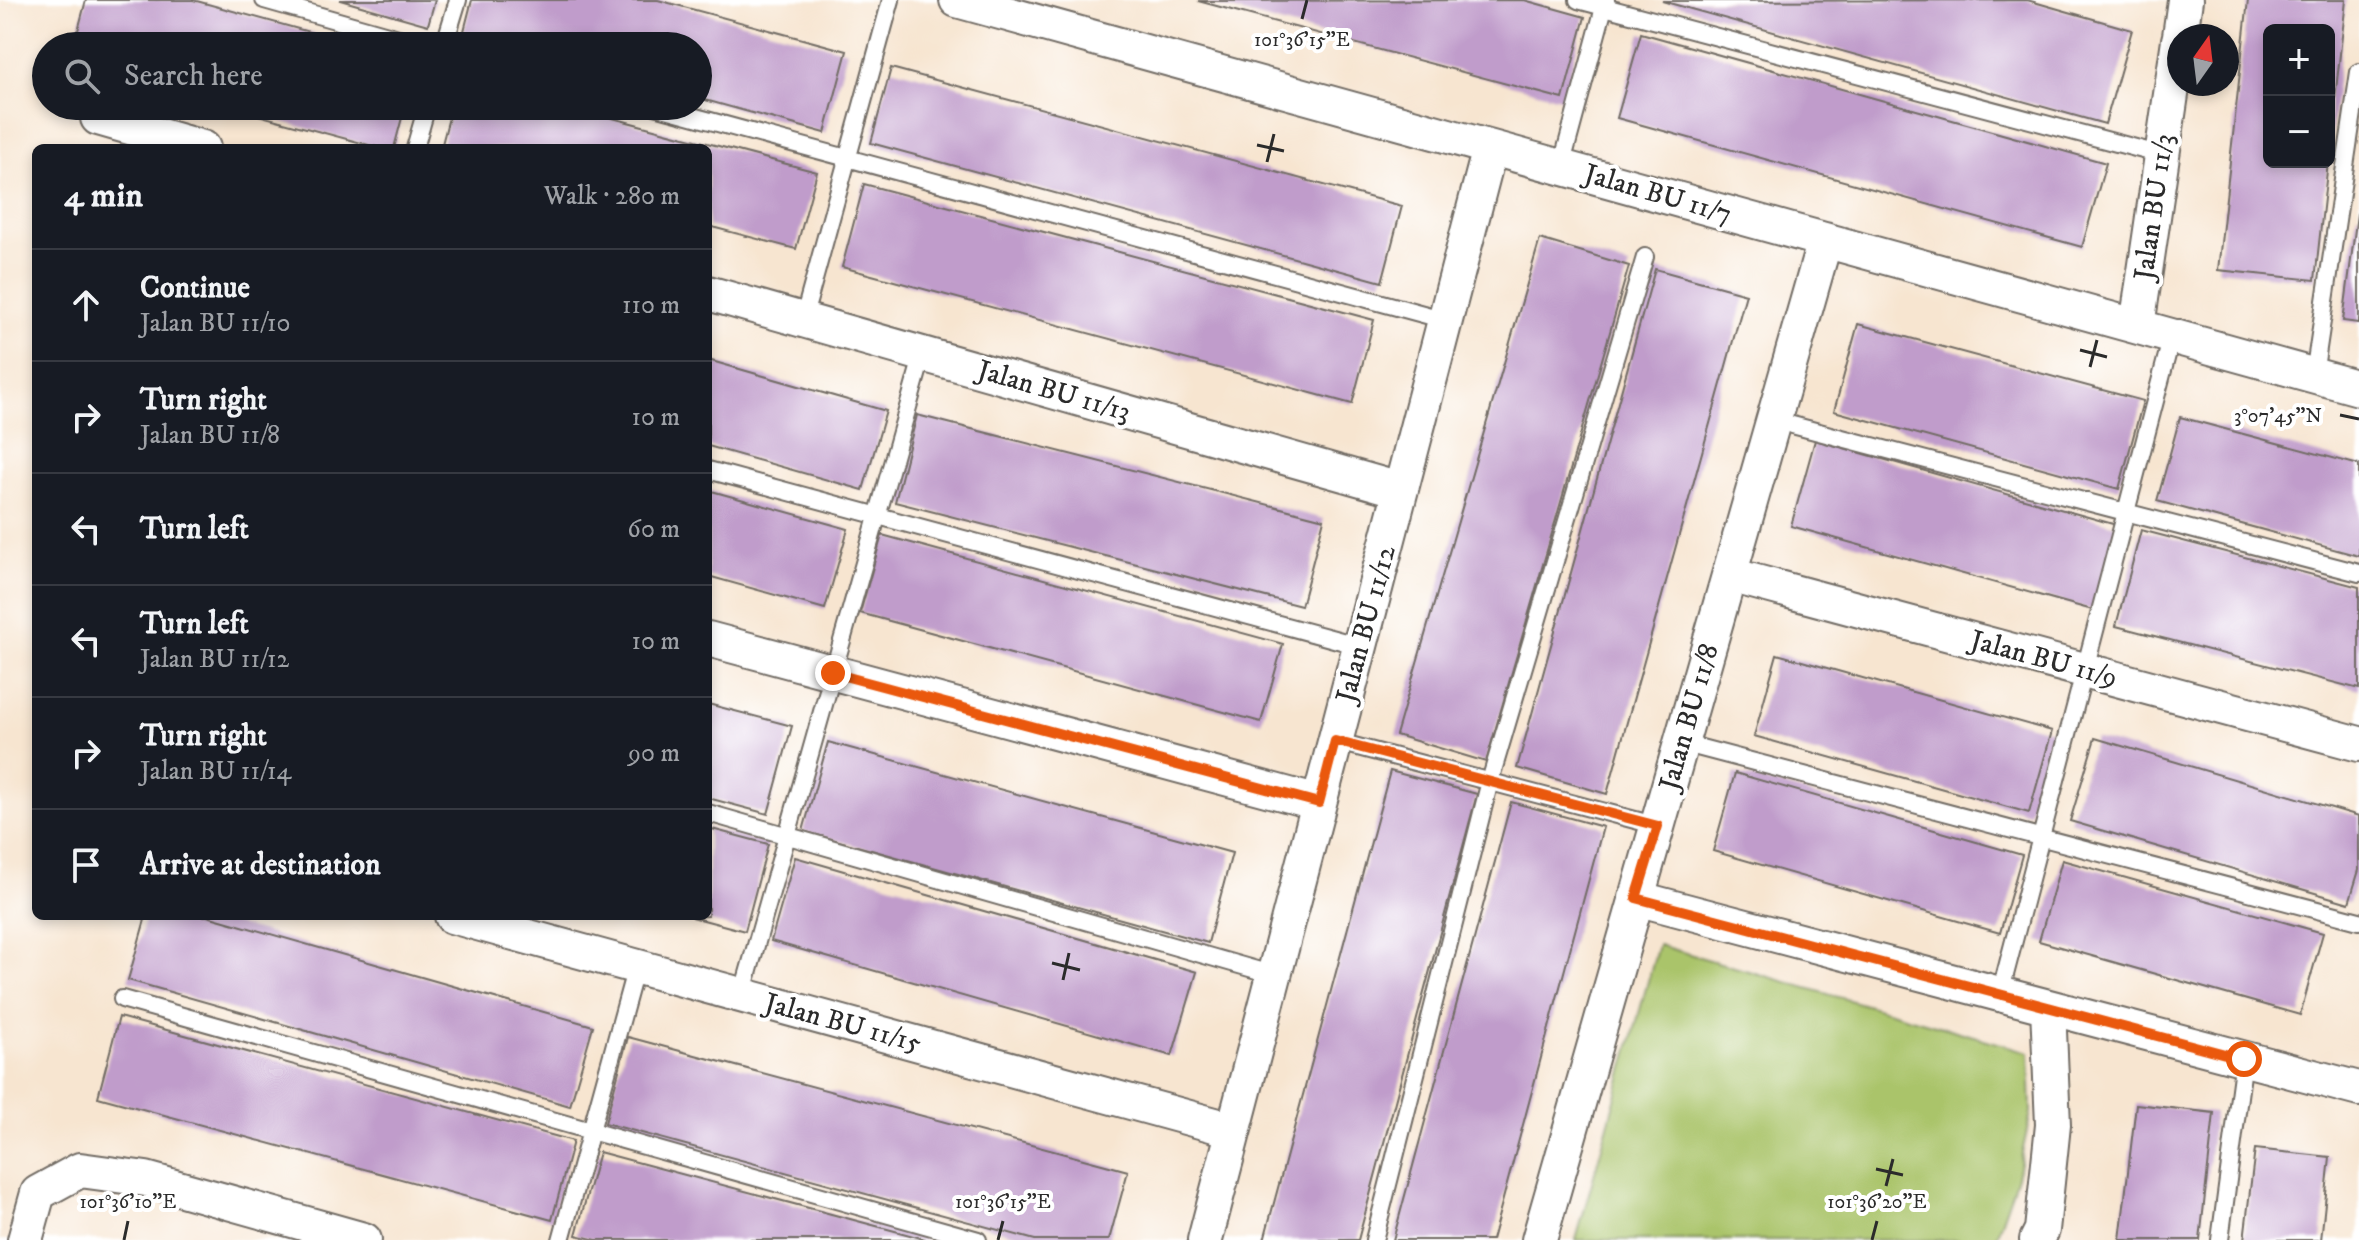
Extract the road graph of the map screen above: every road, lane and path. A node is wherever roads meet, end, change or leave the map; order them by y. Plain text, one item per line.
1 (264, 0) edge
2 (458, 0) edge
3 (891, 0) edge
4 (957, 0) edge
5 (1578, 0) edge
6 (2185, 0) edge
7 (1605, 3) edge
8 (2181, 24) edge
9 (377, 32) edge
10 (448, 32) edge
11 (2359, 72) edge
12 (2171, 96) edge
13 (105, 120) edge
14 (423, 120) edge
15 (709, 120) edge
16 (189, 144) edge
17 (416, 144) edge
18 (1490, 148) junction
19 (2162, 155) junction
20 (848, 156) junction
21 (1561, 167) junction
22 (1825, 240) junction
23 (1645, 257) dead end
24 (712, 294) edge
25 (803, 320) junction
26 (1445, 320) junction
27 (2137, 326) junction
28 (2172, 336) junction
29 (923, 354) junction
30 (2314, 375) junction
31 (2359, 388) edge
32 (1773, 420) junction
33 (712, 471) edge
34 (1400, 490) junction
35 (2126, 512) junction
36 (878, 516) junction
37 (2359, 573) edge
38 (1730, 575) junction
39 (712, 640) edge
40 (1360, 646) junction
41 (2085, 670) junction
42 (833, 673) junction
43 (1335, 741) junction
44 (1682, 743) junction
45 (2359, 744) edge
46 (1490, 781) junction
47 (1319, 803) junction
48 (712, 814) edge
49 (1658, 826) junction
50 (787, 836) junction
51 (2041, 837) junction
52 (1636, 898) junction
53 (466, 920) edge
54 (2359, 921) edge
55 (636, 967) junction
56 (1274, 975) junction
57 (2000, 994) junction
58 (742, 995) junction
59 (122, 999) dead end
60 (2048, 1007) junction
61 (2244, 1059) junction
62 (2359, 1089) edge
63 (1233, 1130) junction
64 (590, 1131) junction
65 (25, 1240) edge
66 (364, 1240) edge
67 (561, 1240) edge
68 (978, 1240) edge
69 (1205, 1240) edge
70 (1374, 1240) edge
71 (1539, 1240) edge
72 (2037, 1240) edge
73 (2220, 1240) edge

1 - 9 lane
2 - 10 lane
3 - 20 lane
4 - 18 street, Jalan BU 11/7
5 - 7 lane
6 - 8 street, Jalan BU 11/3
7 - 19 lane
7 - 21 lane
11 - 30 lane
12 - 19 street, Jalan BU 11/3
13 - 16 street
14 - 17 lane
15 - 20 lane
18 - 21 street, Jalan BU 11/7
18 - 26 street, Jalan BU 11/12
19 - 27 street, Jalan BU 11/3
20 - 25 lane
20 - 26 lane
21 - 22 street, Jalan BU 11/7
22 - 27 street, Jalan BU 11/7
22 - 32 street, Jalan BU 11/8
23 - 46 lane
24 - 25 street, Jalan BU 11/13
25 - 29 street, Jalan BU 11/13
26 - 34 street, Jalan BU 11/12
27 - 28 street, Jalan BU 11/7
28 - 30 street, Jalan BU 11/7
28 - 35 lane
29 - 34 street, Jalan BU 11/13
29 - 36 lane
30 - 31 street, Jalan BU 11/7
32 - 35 lane
32 - 38 street, Jalan BU 11/8
33 - 36 lane
34 - 40 street, Jalan BU 11/12
35 - 37 lane
35 - 41 lane
36 - 40 lane
36 - 42 lane
38 - 41 street, Jalan BU 11/9
38 - 44 street, Jalan BU 11/8
39 - 42 street
40 - 43 street, Jalan BU 11/12
41 - 45 street, Jalan BU 11/9
41 - 51 lane
42 - 47 street
42 - 50 lane
43 - 46 lane
43 - 47 street, Jalan BU 11/12
44 - 49 street, Jalan BU 11/8
44 - 51 lane
46 - 49 lane
46 - 70 lane
47 - 56 street, Jalan BU 11/12
48 - 50 lane
49 - 52 street, Jalan BU 11/8
50 - 56 lane
50 - 58 lane
51 - 54 lane
51 - 57 lane
52 - 57 street
52 - 71 street, Jalan BU 11/8
53 - 55 street, Jalan BU 11/15
55 - 58 street, Jalan BU 11/15
55 - 64 lane
56 - 63 street, Jalan BU 11/12
57 - 60 street
58 - 63 street, Jalan BU 11/15
59 - 64 lane
60 - 61 street
60 - 72 street
61 - 62 street
61 - 73 lane
63 - 69 street, Jalan BU 11/12
64 - 67 lane
64 - 68 lane
65 - 66 street

